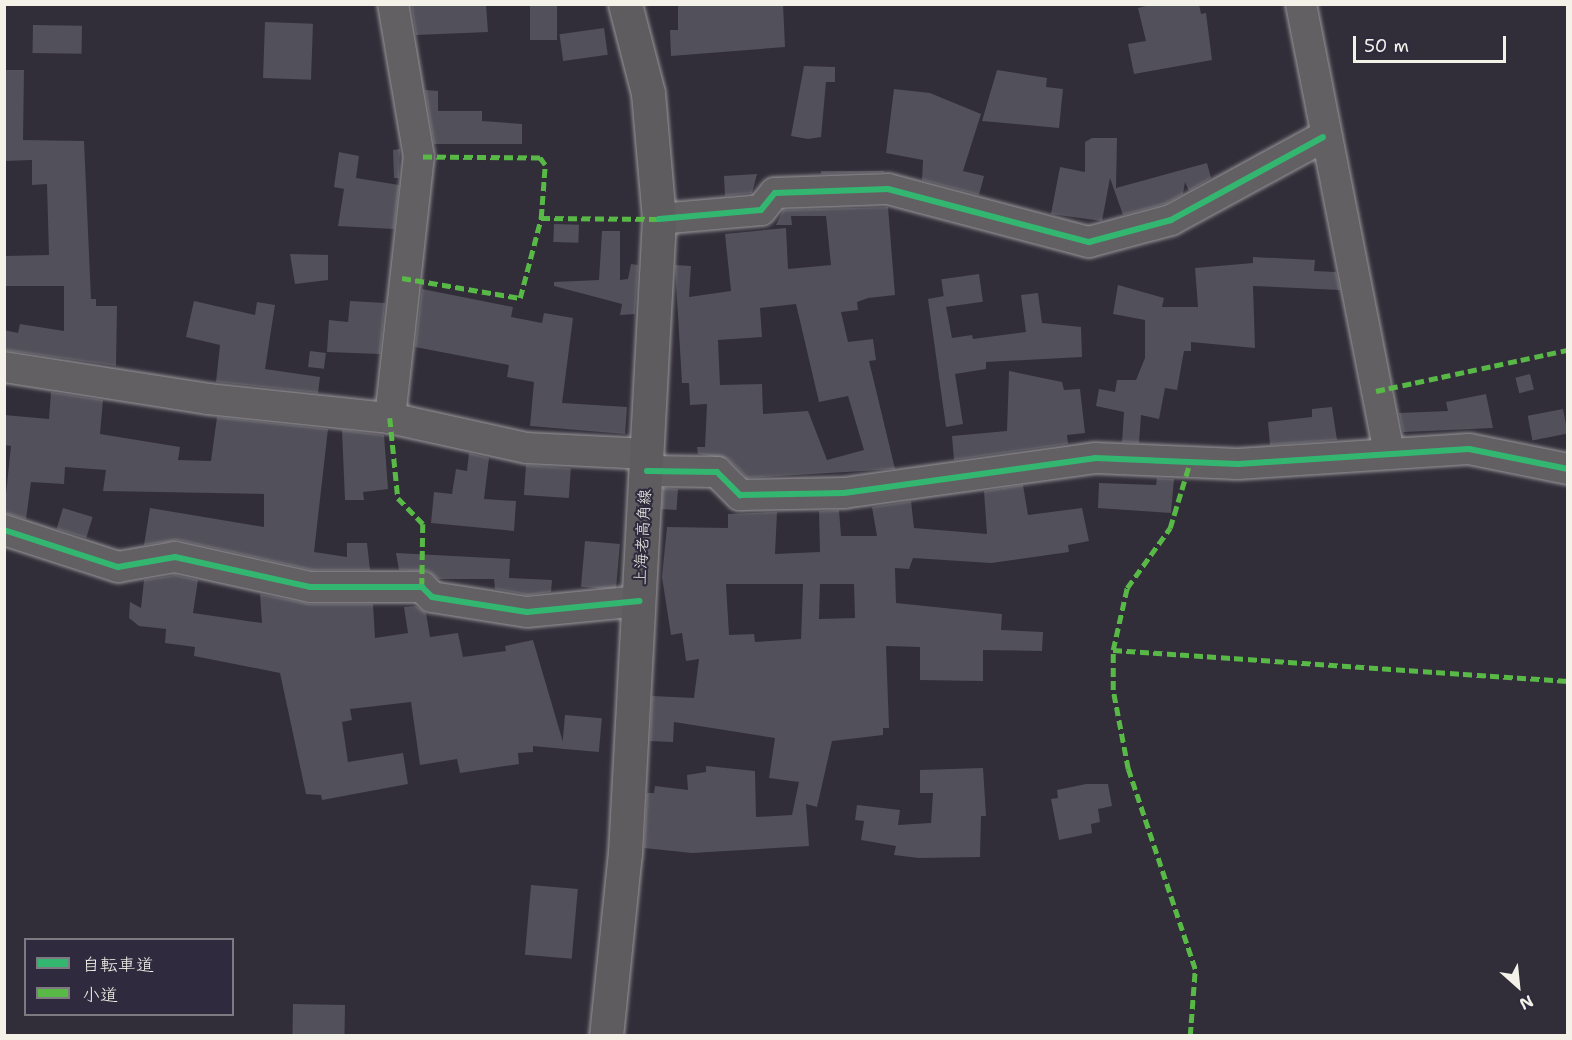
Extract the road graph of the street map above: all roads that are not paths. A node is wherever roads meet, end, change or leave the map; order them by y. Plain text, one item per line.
1 (393, 4) edge
2 (625, 4) edge
3 (1301, 4) edge
4 (1323, 137) junction
5 (659, 219) junction
6 (4, 367) edge
7 (390, 418) junction
8 (1389, 453) junction
9 (647, 462) junction
10 (1568, 469) edge
11 (4, 530) edge
12 (639, 601) junction
13 (606, 1035) edge

1 - 7 street
2 - 5 main road, 上海老高角線
3 - 4 street
4 - 5 street
4 - 8 street
5 - 9 main road, 上海老高角線
6 - 7 street
7 - 9 street
8 - 9 street
8 - 10 street
9 - 12 main road, 上海老高角線
11 - 12 street
12 - 13 main road, 上海老高角線

